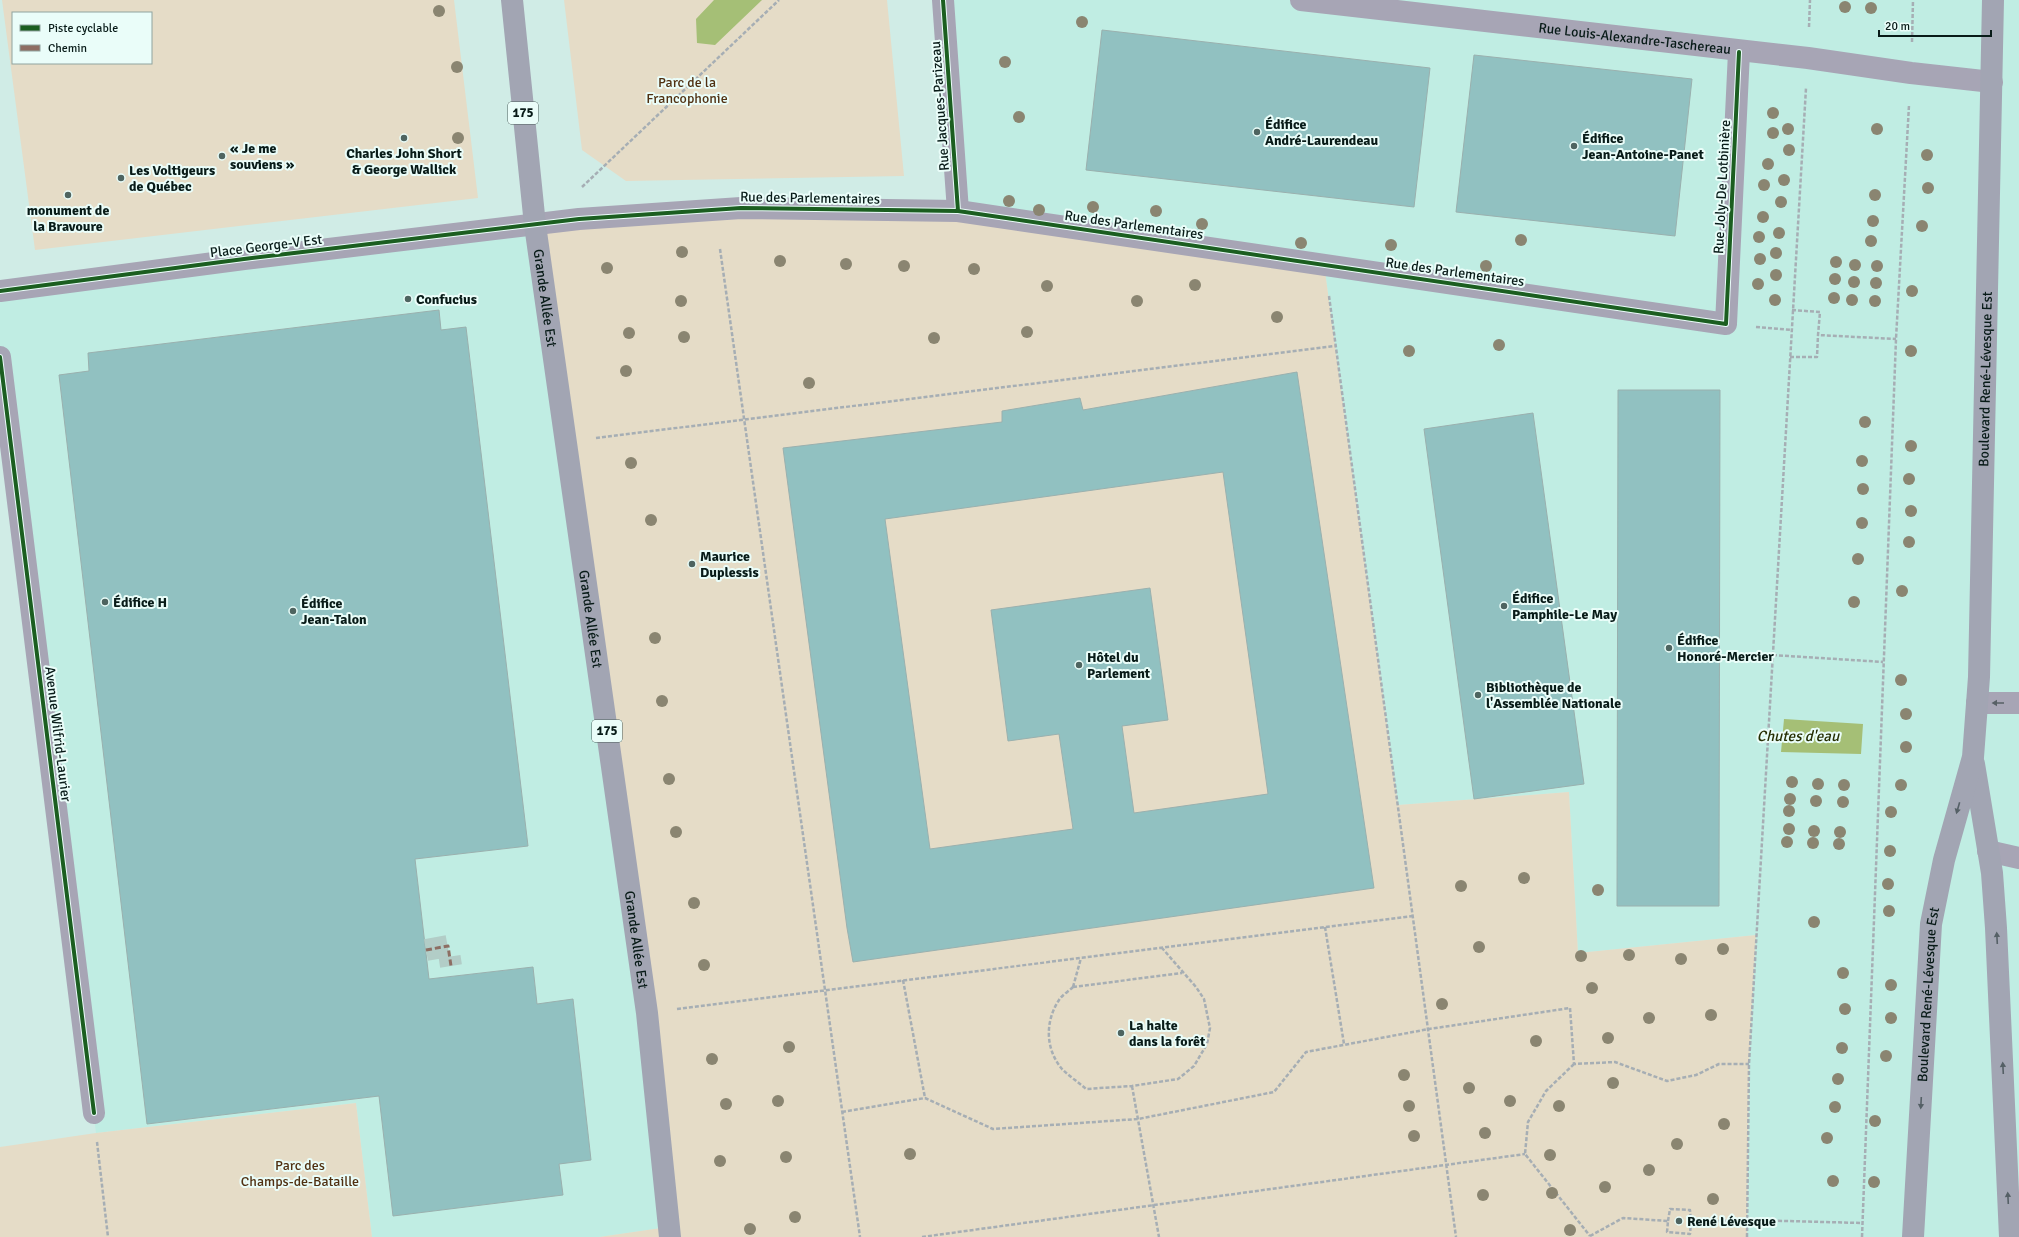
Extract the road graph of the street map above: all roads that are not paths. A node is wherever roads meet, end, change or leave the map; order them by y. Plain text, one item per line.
1 (512, 0) edge
2 (943, 0) edge
3 (1301, 0) edge
4 (1993, 0) edge
5 (1740, 52) junction
6 (1992, 82) junction
7 (958, 211) junction
8 (535, 225) junction
9 (0, 291) edge
10 (1726, 324) joint
11 (0, 357) edge
12 (1977, 703) junction
13 (2019, 703) edge
14 (1973, 757) junction
15 (1988, 851) junction
16 (2019, 858) edge
17 (94, 1113) road end
18 (670, 1237) edge
19 (1913, 1237) edge
20 (2010, 1237) edge

1 - 8 main road, Grande Allée Est / 175
2 - 7 street, Rue Jacques-Parizeau
3 - 5 street, Rue Louis-Alexandre-Taschereau
4 - 6 main road, Boulevard René-Lévesque Est
5 - 6 street, Rue Louis-Alexandre-Taschereau
5 - 10 street, Rue Joly-De Lotbinière
6 - 12 main road, Boulevard René-Lévesque Est
7 - 8 street, Rue des Parlementaires
7 - 10 street, Rue des Parlementaires
8 - 9 street, Place George-V Est
8 - 18 main road, Grande Allée Est / 175
11 - 17 street, Avenue Wilfrid-Laurier
13 -> 12 street
12 - 14 main road, Boulevard René-Lévesque Est
14 - 15 main road, Boulevard René-Lévesque Est
14 -> 19 main road, Boulevard René-Lévesque Est
15 - 16 street
20 -> 15 main road, Boulevard René-Lévesque Est

